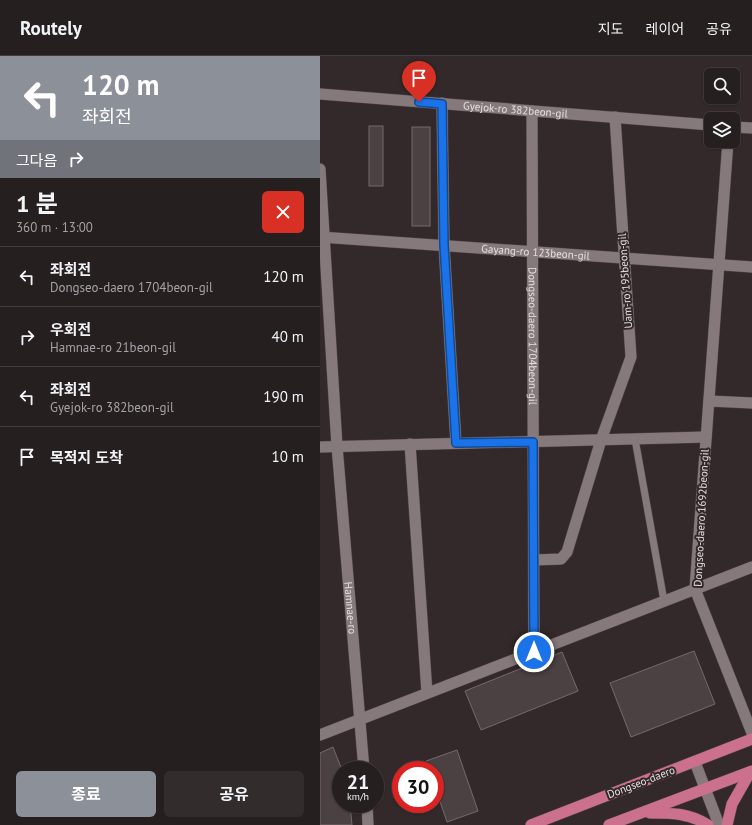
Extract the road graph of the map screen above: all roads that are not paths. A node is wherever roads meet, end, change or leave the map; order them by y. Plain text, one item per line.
1 (320, 94) edge
2 (442, 104) junction
3 (532, 111) junction
4 (615, 117) junction
5 (704, 124) edge
6 (740, 127) edge
7 (752, 128) edge
8 (727, 148) edge
9 (320, 168) edge
10 (322, 237) edge
11 (444, 245) junction
12 (533, 251) junction
13 (623, 258) junction
14 (719, 264) junction
15 (752, 267) edge
16 (709, 401) junction
17 (752, 403) edge
18 (706, 438) junction
19 (635, 439) junction
20 (601, 440) junction
21 (533, 442) junction
22 (456, 443) junction
23 (410, 444) junction
24 (320, 446) edge
25 (337, 446) junction
26 (534, 560) junction
27 (752, 567) edge
28 (695, 589) junction
29 (664, 601) junction
30 (534, 652) junction
31 (427, 693) junction
32 (360, 720) junction
33 (752, 733) edge
34 (320, 735) edge
35 (752, 739) edge
36 (363, 761) edge
37 (695, 762) junction
38 (752, 772) edge
39 (705, 789) junction
40 (367, 813) edge
41 (639, 814) junction
42 (368, 825) edge
43 (531, 825) edge
44 (610, 825) edge
45 (708, 825) edge
46 (719, 825) edge
47 (726, 825) edge

1 - 2 street, Gyejok-ro 382beon-gil
2 - 3 street, Gyejok-ro 382beon-gil
2 - 11 street
3 - 4 street, Gyejok-ro 382beon-gil
3 - 12 street, Dongseo-daero 1704beon-gil
4 - 5 street, Gyejok-ro 382beon-gil
4 - 13 street, Uam-ro 195beon-gil
6 - 7 street
8 - 14 street, Dongseo-daero 1692beon-gil
9 - 10 street, Hamnae-ro
10 - 11 street, Gayang-ro 123beon-gil
10 - 25 street, Hamnae-ro
11 - 12 street, Gayang-ro 123beon-gil
11 - 22 street
12 - 13 street, Gayang-ro 123beon-gil
12 - 21 street, Dongseo-daero 1704beon-gil
13 - 14 street, Gayang-ro 123beon-gil
13 - 20 street, Uam-ro 195beon-gil
14 - 15 street, Gayang-ro 123beon-gil
14 - 16 street, Dongseo-daero 1692beon-gil
16 - 17 street
16 - 18 street, Dongseo-daero 1692beon-gil
18 - 19 street, Dongseo-daero 1692beon-gil
18 - 28 street, Dongseo-daero 1692beon-gil
19 - 20 street, Dongseo-daero 1692beon-gil
19 - 29 lane
20 - 21 street
20 - 26 street, Uam-ro 195beon-gil
21 - 22 street
21 - 26 street, Dongseo-daero 1704beon-gil
22 - 23 street
23 - 25 street
23 - 31 street
24 - 25 street
25 - 32 street, Hamnae-ro
26 - 30 street, Dongseo-daero 1704beon-gil
27 - 28 street
28 - 29 street
28 - 33 street, Dongseo-daero 1692beon-gil
29 - 30 street
30 - 31 street
31 - 32 street
32 - 34 street
32 - 36 street, Hamnae-ro
35 - 37 main road, Dongseo-daero
37 - 39 street
37 - 43 main road, Dongseo-daero
38 - 39 main road
38 - 47 main road
39 - 41 main road
39 - 46 street
40 - 42 street
41 - 44 main road
41 - 45 main road

